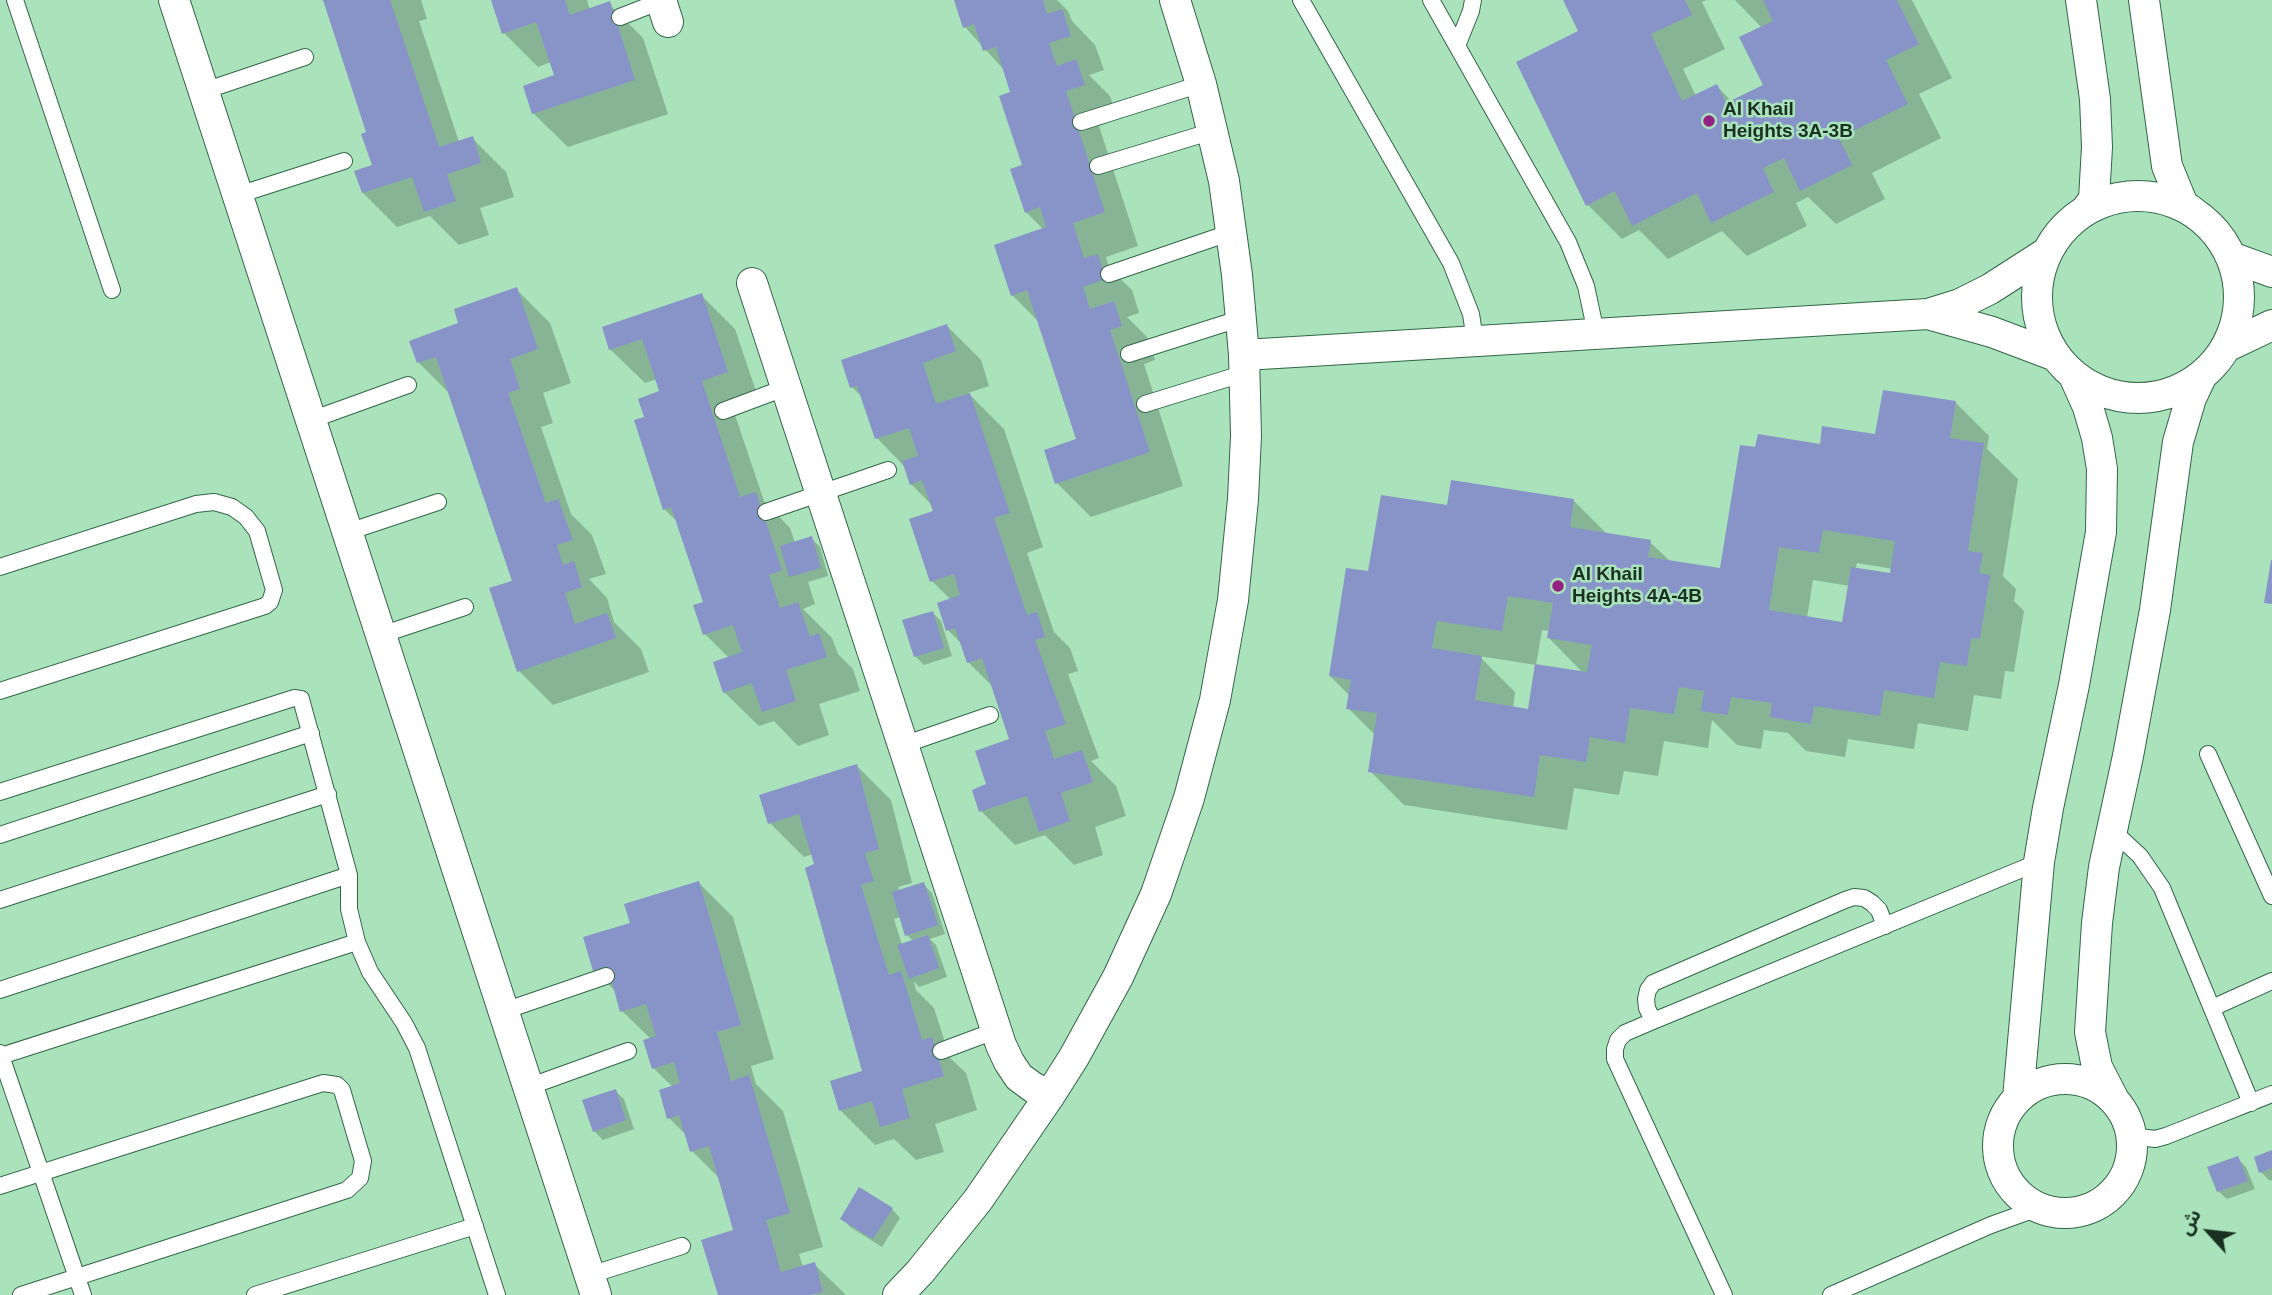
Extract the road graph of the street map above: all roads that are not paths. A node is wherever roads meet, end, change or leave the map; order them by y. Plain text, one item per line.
1 (15, 0) edge
2 (174, 0) edge
3 (1175, 0) edge
4 (1301, 0) edge
5 (1431, 0) edge
6 (1473, 0) edge
7 (2081, 0) edge
8 (2144, 0) edge
9 (663, 8) edge
10 (620, 17) dead end
11 (1457, 46) junction
12 (305, 57) dead end
13 (1201, 84) junction
14 (204, 91) junction
15 (1081, 122) dead end
16 (1213, 131) junction
17 (344, 161) dead end
18 (1098, 166) dead end
19 (238, 195) junction
20 (2086, 210) junction
21 (2199, 216) junction
22 (1232, 232) junction
23 (2046, 253) junction
24 (2231, 257) junction
25 (2272, 272) edge
26 (1109, 274) dead end
27 (752, 283) dead end
28 (112, 290) dead end
29 (1928, 314) junction
30 (1242, 318) junction
31 (2272, 325) edge
32 (1596, 333) junction
33 (1475, 340) junction
34 (2226, 347) junction
35 (1129, 354) dead end
36 (2053, 355) junction
37 (1245, 364) junction
38 (2201, 377) junction
39 (2075, 378) junction
40 (408, 385) dead end
41 (787, 387) junction
42 (1145, 404) dead end
43 (723, 411) dead end
44 (311, 420) junction
45 (888, 470) dead end
46 (821, 493) junction
47 (438, 502) dead end
48 (766, 512) dead end
49 (348, 532) junction
50 (0, 567) edge
51 (465, 607) dead end
52 (381, 635) junction
53 (0, 691) edge
54 (990, 715) dead end
55 (311, 733) junction
56 (903, 745) junction
57 (2208, 754) dead end
58 (0, 792) edge
59 (327, 794) junction
60 (2112, 831) junction
61 (0, 835) edge
62 (2039, 862) junction
63 (349, 875) junction
64 (2272, 896) edge
65 (0, 900) edge
66 (1885, 926) junction
67 (357, 942) junction
68 (606, 976) dead end
69 (2272, 981) edge
70 (0, 990) edge
71 (2211, 1008) junction
72 (504, 1011) junction
73 (1653, 1021) junction
74 (997, 1030) junction
75 (628, 1051) dead end
76 (941, 1051) dead end
77 (1, 1054) edge
78 (528, 1087) junction
79 (2272, 1094) edge
80 (1050, 1095) junction
81 (2018, 1098) junction
82 (2113, 1098) junction
83 (2251, 1103) junction
84 (2131, 1136) junction
85 (41, 1173) junction
86 (0, 1186) edge
87 (2044, 1210) junction
88 (475, 1226) junction
89 (682, 1246) dead end
90 (77, 1277) junction
91 (593, 1285) edge
92 (21, 1295) edge
93 (83, 1295) edge
94 (255, 1295) edge
95 (497, 1295) edge
96 (898, 1295) edge
97 (1724, 1295) edge
98 (1831, 1295) edge

1 - 28 lane
2 - 14 street
3 - 13 street
4 - 33 lane
5 - 11 lane
6 - 11 lane
7 - 20 street
8 - 21 street
9 - 10 lane
11 - 32 lane
12 - 14 lane
13 - 15 lane
13 - 16 street
14 - 19 street
16 - 18 lane
16 - 22 street
17 - 19 lane
19 - 44 street
20 - 21 street
20 - 23 street
21 - 24 street
22 - 26 lane
22 - 30 street
23 - 29 street
23 - 36 street
24 - 25 street
24 - 34 street
27 - 41 street
29 - 32 street
29 - 36 street
30 - 35 lane
30 - 37 street
31 - 34 street
32 - 33 street
33 - 37 street
34 - 38 street
36 - 39 street
37 - 42 lane
37 - 80 street
38 - 39 street
38 - 60 street
39 - 62 street
40 - 44 lane
41 - 43 lane
41 - 46 street
44 - 49 street
45 - 46 lane
46 - 48 lane
46 - 56 street
47 - 49 lane
49 - 52 street
50 - 53 lane
51 - 52 lane
52 - 72 street
54 - 56 lane
55 - 58 lane
55 - 59 lane
55 - 61 lane
56 - 74 street
57 - 64 lane
59 - 63 lane
59 - 65 lane
60 - 71 lane
60 - 82 street
62 - 66 lane
62 - 81 street
63 - 67 lane
63 - 70 lane
66 - 73 lane
66 - 73 lane
67 - 77 lane
67 - 88 lane
68 - 72 lane
69 - 71 lane
71 - 83 lane
72 - 78 street
73 - 97 lane
74 - 76 lane
74 - 80 street
75 - 78 lane
77 - 85 lane
78 - 91 street
79 - 83 lane
80 - 96 street
81 - 82 street
81 - 87 street
82 - 84 street
83 - 84 lane
84 - 87 street
85 - 86 lane
85 - 90 lane
85 - 90 lane
87 - 98 lane
88 - 94 lane
88 - 95 lane
89 - 91 lane
90 - 92 lane
90 - 93 lane

